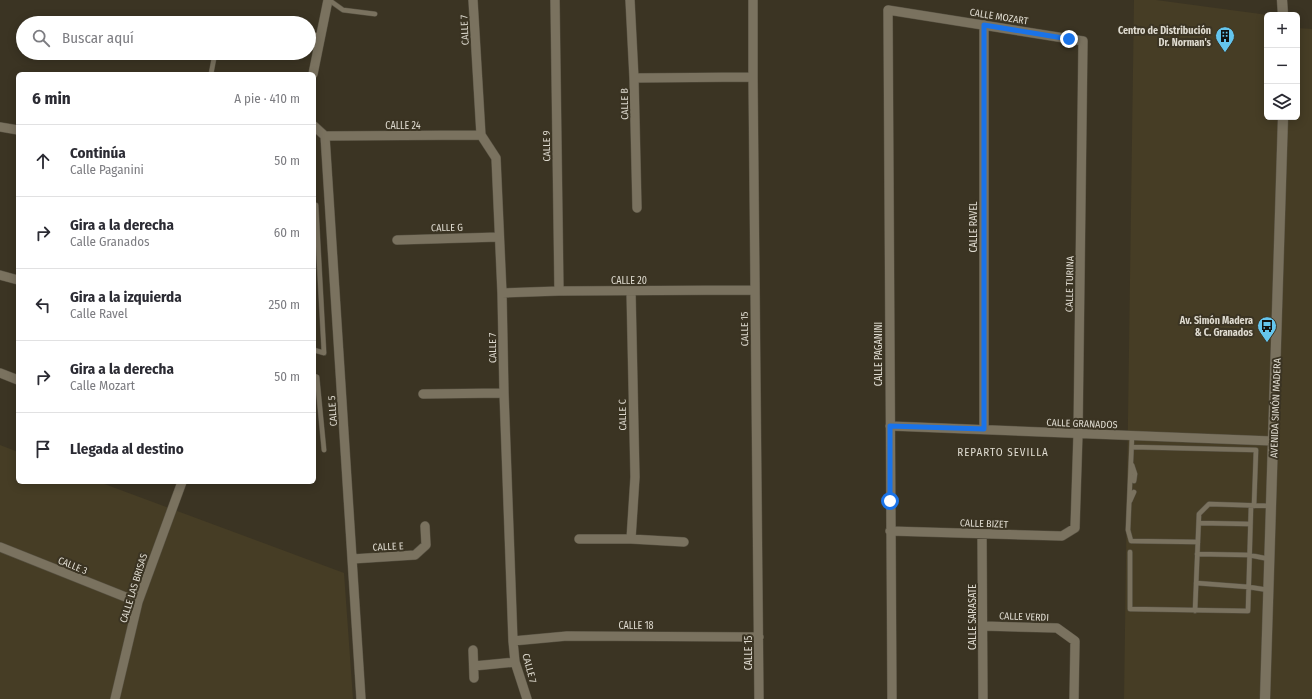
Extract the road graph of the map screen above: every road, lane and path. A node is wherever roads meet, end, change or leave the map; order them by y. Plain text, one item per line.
1 (328, 0) edge
2 (473, 0) edge
3 (555, 0) edge
4 (630, 0) edge
5 (753, 0) edge
6 (1282, 0) edge
7 (888, 10) joint
8 (1283, 12) edge
9 (375, 14) dead end
10 (984, 25) junction
11 (316, 35) edge
12 (322, 36) junction
13 (1083, 41) joint
14 (214, 60) edge
15 (211, 72) edge
16 (313, 72) edge
17 (753, 77) junction
18 (634, 78) junction
19 (1283, 120) edge
20 (0, 127) edge
21 (316, 128) edge
22 (16, 130) edge
23 (481, 135) junction
24 (325, 136) junction
25 (316, 205) edge
26 (637, 208) dead end
27 (499, 237) junction
28 (397, 240) dead end
29 (0, 275) edge
30 (16, 279) edge
31 (755, 290) junction
32 (559, 291) junction
33 (631, 291) junction
34 (502, 293) junction
35 (316, 351) edge
36 (0, 374) edge
37 (316, 377) edge
38 (16, 379) edge
39 (504, 393) junction
40 (423, 394) dead end
41 (890, 426) junction
42 (984, 429) junction
43 (1078, 434) junction
44 (1132, 436) junction
45 (1274, 441) junction
46 (1132, 447) junction
47 (324, 450) dead end
48 (1131, 464) junction
49 (1134, 481) dead end
50 (181, 484) edge
51 (1134, 492) dead end
52 (1129, 502) junction
53 (1252, 506) junction
54 (1272, 506) junction
55 (1198, 523) junction
56 (1250, 524) junction
57 (425, 526) dead end
58 (1075, 528) joint
59 (890, 531) junction
60 (982, 534) junction
61 (579, 539) dead end
62 (631, 539) junction
63 (684, 542) dead end
64 (1198, 542) junction
65 (0, 547) edge
66 (1130, 552) dead end
67 (1197, 554) junction
68 (1249, 555) junction
69 (352, 559) junction
70 (1270, 559) junction
71 (1196, 583) junction
72 (1249, 587) junction
73 (1269, 590) junction
74 (138, 602) junction
75 (1195, 611) junction
76 (983, 626) junction
77 (759, 637) junction
78 (513, 641) junction
79 (474, 650) dead end
80 (515, 662) junction
81 (474, 666) junction
82 (474, 678) dead end
83 (115, 699) edge
84 (361, 699) edge
85 (527, 699) edge
86 (759, 699) edge
87 (892, 699) edge
88 (983, 699) edge
89 (1074, 699) edge
90 (1265, 699) edge

1 - 9 lane
1 - 12 street
2 - 23 street, CALLE 7
3 - 32 street, CALLE 9
4 - 18 street, CALLE B
5 - 17 street, CALLE 15
6 - 8 street
7 - 10 street, CALLE MOZART
7 - 41 street, CALLE PAGANINI
10 - 13 street, CALLE MOZART
10 - 42 street, CALLE RAVEL
11 - 12 lane
12 - 16 street
13 - 43 street, CALLE TURINA
14 - 15 lane
17 - 18 street
17 - 31 street, CALLE 15
18 - 26 street, CALLE B
19 - 45 street, AVENIDA SIMÓN MADERA
20 - 22 street
21 - 24 street
23 - 24 street, CALLE 24
23 - 27 street, CALLE 7
24 - 69 street, CALLE 5
25 - 35 lane
27 - 28 street, CALLE G
27 - 34 street, CALLE 7
29 - 30 street
31 - 33 street, CALLE 20
31 - 77 street, CALLE 15
32 - 33 street, CALLE 20
32 - 34 street, CALLE 20
33 - 62 street, CALLE C
34 - 39 street, CALLE 7
36 - 38 street
37 - 47 lane
39 - 40 street
39 - 78 street, CALLE 7
41 - 42 street, CALLE GRANADOS
41 - 59 street, CALLE PAGANINI
42 - 43 street, CALLE GRANADOS
43 - 44 street, CALLE GRANADOS
43 - 58 street, CALLE TURINA
44 - 45 street, CALLE GRANADOS
44 - 46 lane
45 - 54 street, AVENIDA SIMÓN MADERA
46 - 48 lane
46 - 53 lane
48 - 49 lane
48 - 52 lane
50 - 74 street, CALLE LAS BRISAS
51 - 52 lane
52 - 64 lane
53 - 54 lane
53 - 55 lane
53 - 56 lane
54 - 70 street, AVENIDA SIMÓN MADERA
55 - 56 lane
55 - 64 lane
56 - 68 lane
57 - 69 street, CALLE E
58 - 60 street, CALLE BIZET
59 - 60 street, CALLE BIZET
59 - 87 street, CALLE PAGANINI
60 - 76 street, CALLE SARASATE
61 - 62 street
62 - 63 street
64 - 67 lane
65 - 74 street, CALLE 3
66 - 75 lane
67 - 68 lane
67 - 71 lane
68 - 70 lane
68 - 72 lane
69 - 84 street, CALLE 5
70 - 73 street, AVENIDA SIMÓN MADERA
71 - 72 lane
71 - 75 lane
72 - 73 lane
72 - 75 lane
73 - 90 street, AVENIDA SIMÓN MADERA
74 - 83 street, CALLE LAS BRISAS
76 - 88 street, CALLE SARASATE
76 - 89 street, CALLE VERDI
77 - 78 street, CALLE 18
77 - 86 street, CALLE 15
78 - 80 street, CALLE 7
79 - 81 street
80 - 81 street
80 - 85 street, CALLE 7
81 - 82 street

